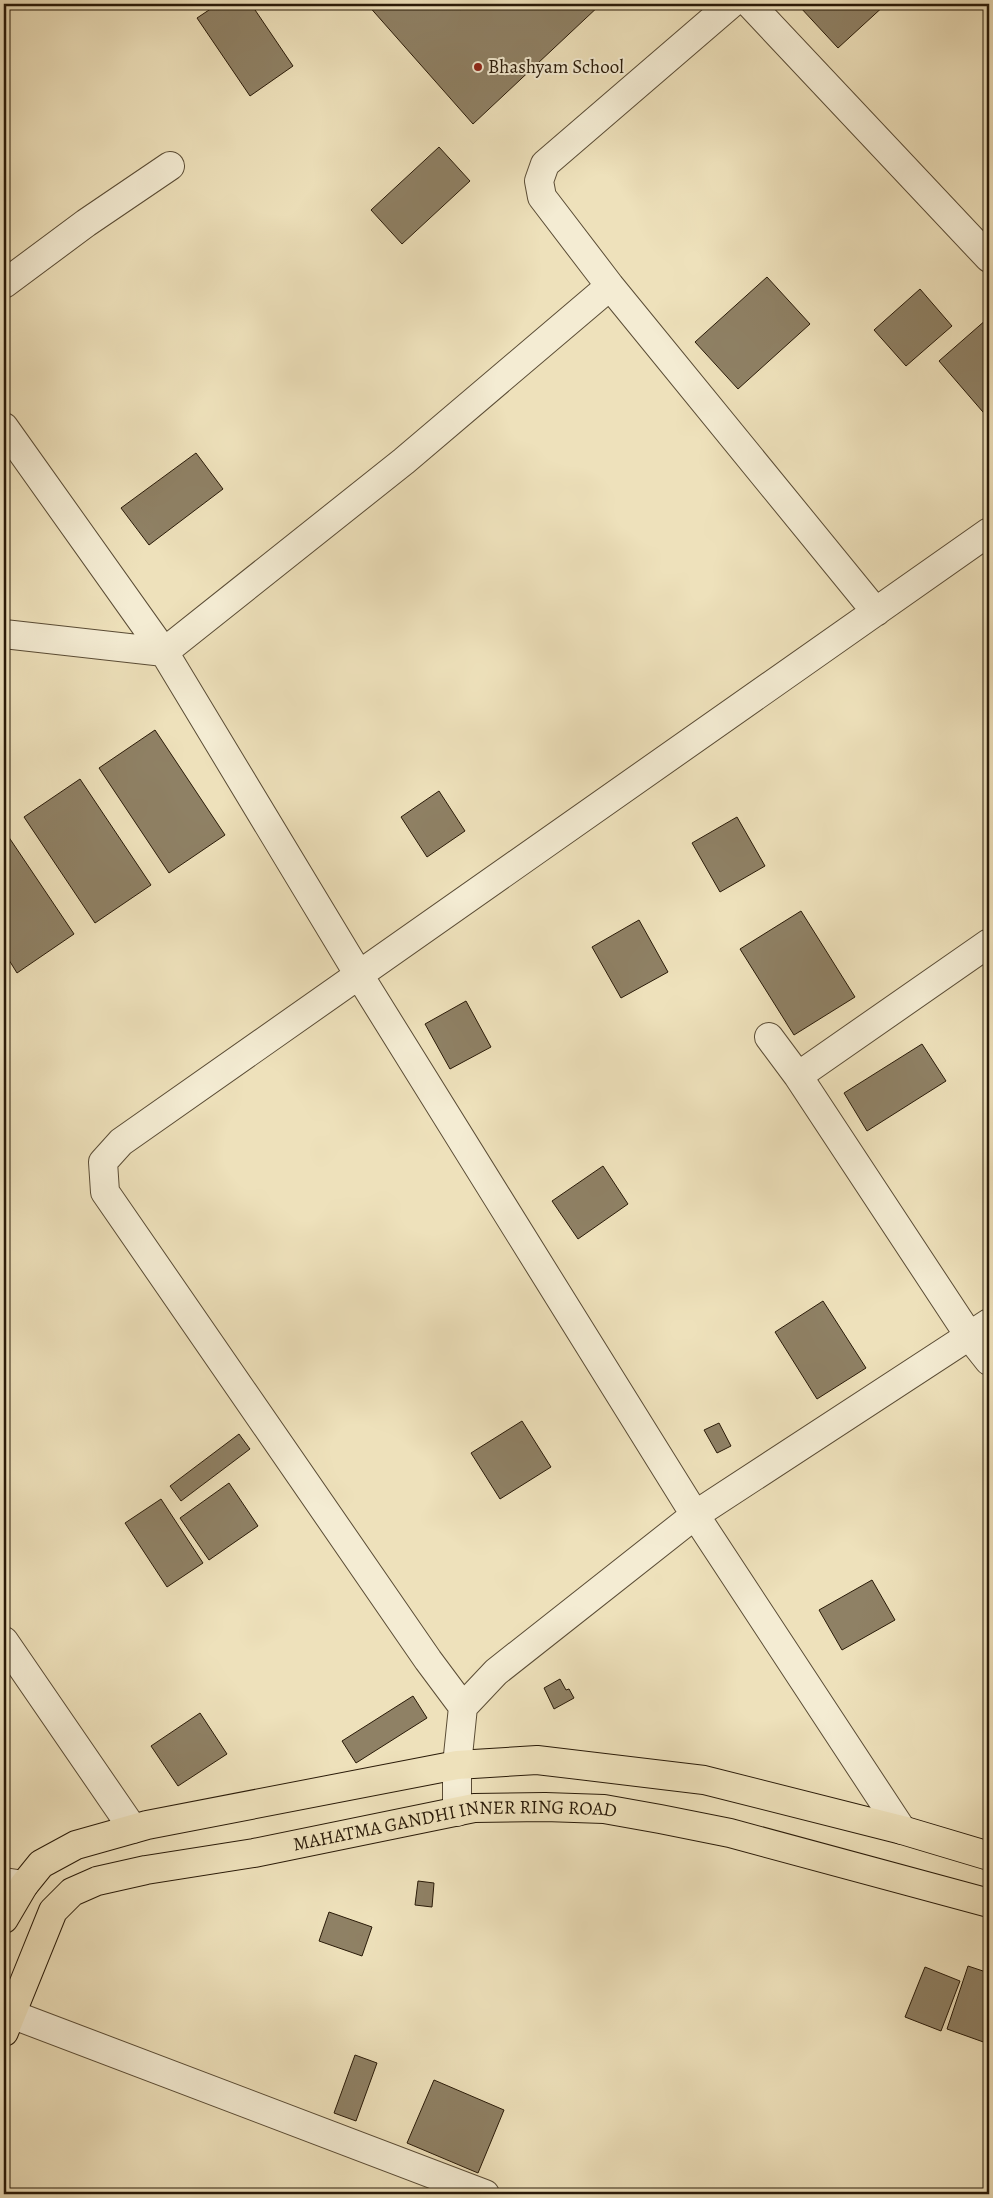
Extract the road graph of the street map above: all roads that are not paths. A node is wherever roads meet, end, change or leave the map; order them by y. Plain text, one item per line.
1 (730, 4) edge
2 (750, 4) edge
3 (170, 166) dead end
4 (989, 258) edge
5 (4, 284) edge
6 (610, 286) junction
7 (4, 428) edge
8 (989, 532) edge
9 (876, 612) junction
10 (4, 634) edge
11 (164, 652) junction
12 (989, 943) edge
13 (359, 975) junction
14 (769, 1037) dead end
15 (798, 1076) junction
16 (979, 1330) edge
17 (989, 1361) edge
18 (695, 1515) junction
19 (4, 1641) edge
20 (463, 1706) junction
21 (458, 1765) junction
22 (457, 1812) junction
23 (133, 1829) junction
24 (902, 1830) junction
25 (989, 1856) edge
26 (14, 1884) edge
27 (989, 1903) edge
28 (4, 1919) edge
29 (8, 2023) edge
30 (486, 2194) edge

1 - 6 street
2 - 4 street
3 - 5 street
6 - 9 street
6 - 11 street
7 - 11 street
8 - 9 street
9 - 13 street
10 - 11 street
11 - 13 street
12 - 15 street
13 - 18 street
13 - 20 street
14 - 15 street
15 - 16 street
16 - 17 street
16 - 18 street
18 - 20 street
18 - 24 street
19 - 23 street
20 - 21 street
21 - 22 street
21 - 23 main road
21 - 24 main road
22 - 27 main road, MAHATMA GANDHI INNER RING ROAD
22 - 29 main road, MAHATMA GANDHI INNER RING ROAD
23 - 26 main road
24 - 25 main road
26 - 28 main road
29 - 30 street

